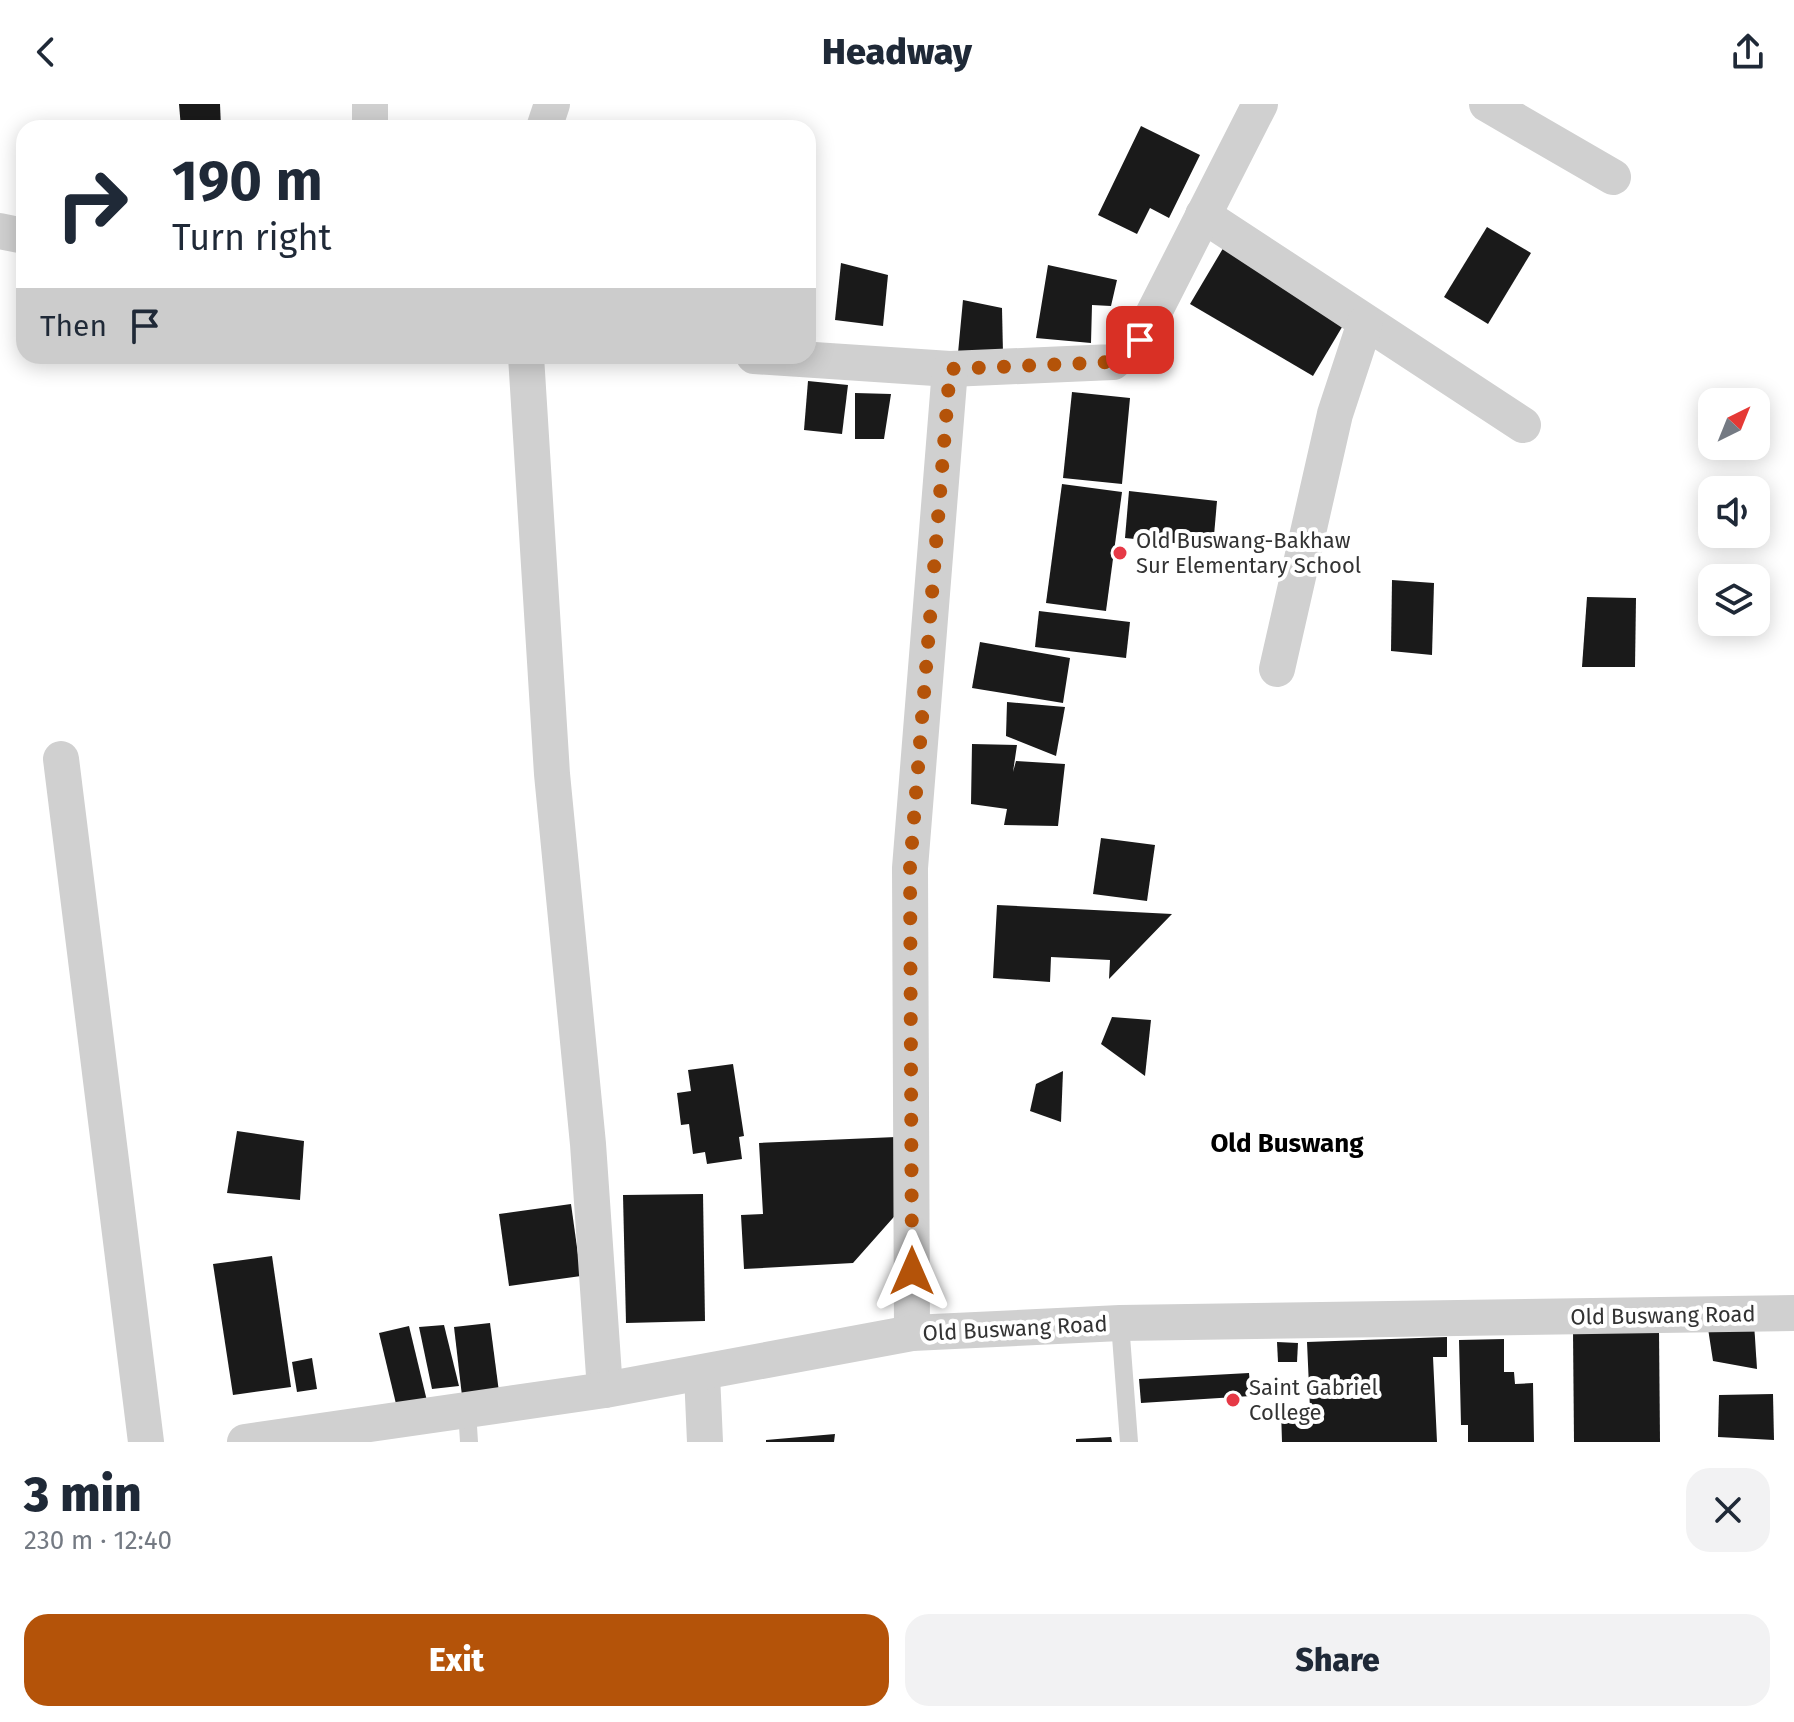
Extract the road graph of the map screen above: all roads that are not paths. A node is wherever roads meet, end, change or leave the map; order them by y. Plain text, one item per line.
1 (1260, 104) edge
2 (1487, 104) edge
3 (1613, 177) dead end
4 (1203, 215) junction
5 (1365, 323) junction
6 (816, 360) edge
7 (526, 364) edge
8 (950, 369) junction
9 (1523, 425) dead end
10 (1277, 669) dead end
11 (61, 759) dead end
12 (1794, 1313) edge
13 (1120, 1323) junction
14 (912, 1333) junction
15 (702, 1374) junction
16 (605, 1390) junction
17 (468, 1426) edge
18 (146, 1442) edge
19 (245, 1442) edge
20 (705, 1442) edge
21 (1129, 1442) edge

1 - 4 street
2 - 3 street
4 - 5 street
4 - 8 street
5 - 9 street
5 - 10 street
6 - 8 street
7 - 16 street
8 - 14 street
11 - 18 street
12 - 13 street, Old Buswang Road
13 - 14 street, Old Buswang Road
13 - 21 lane
14 - 15 street, Old Buswang Road
15 - 16 street, Old Buswang Road
15 - 20 street
16 - 17 street, Old Buswang Road
17 - 19 street, Old Buswang Road

